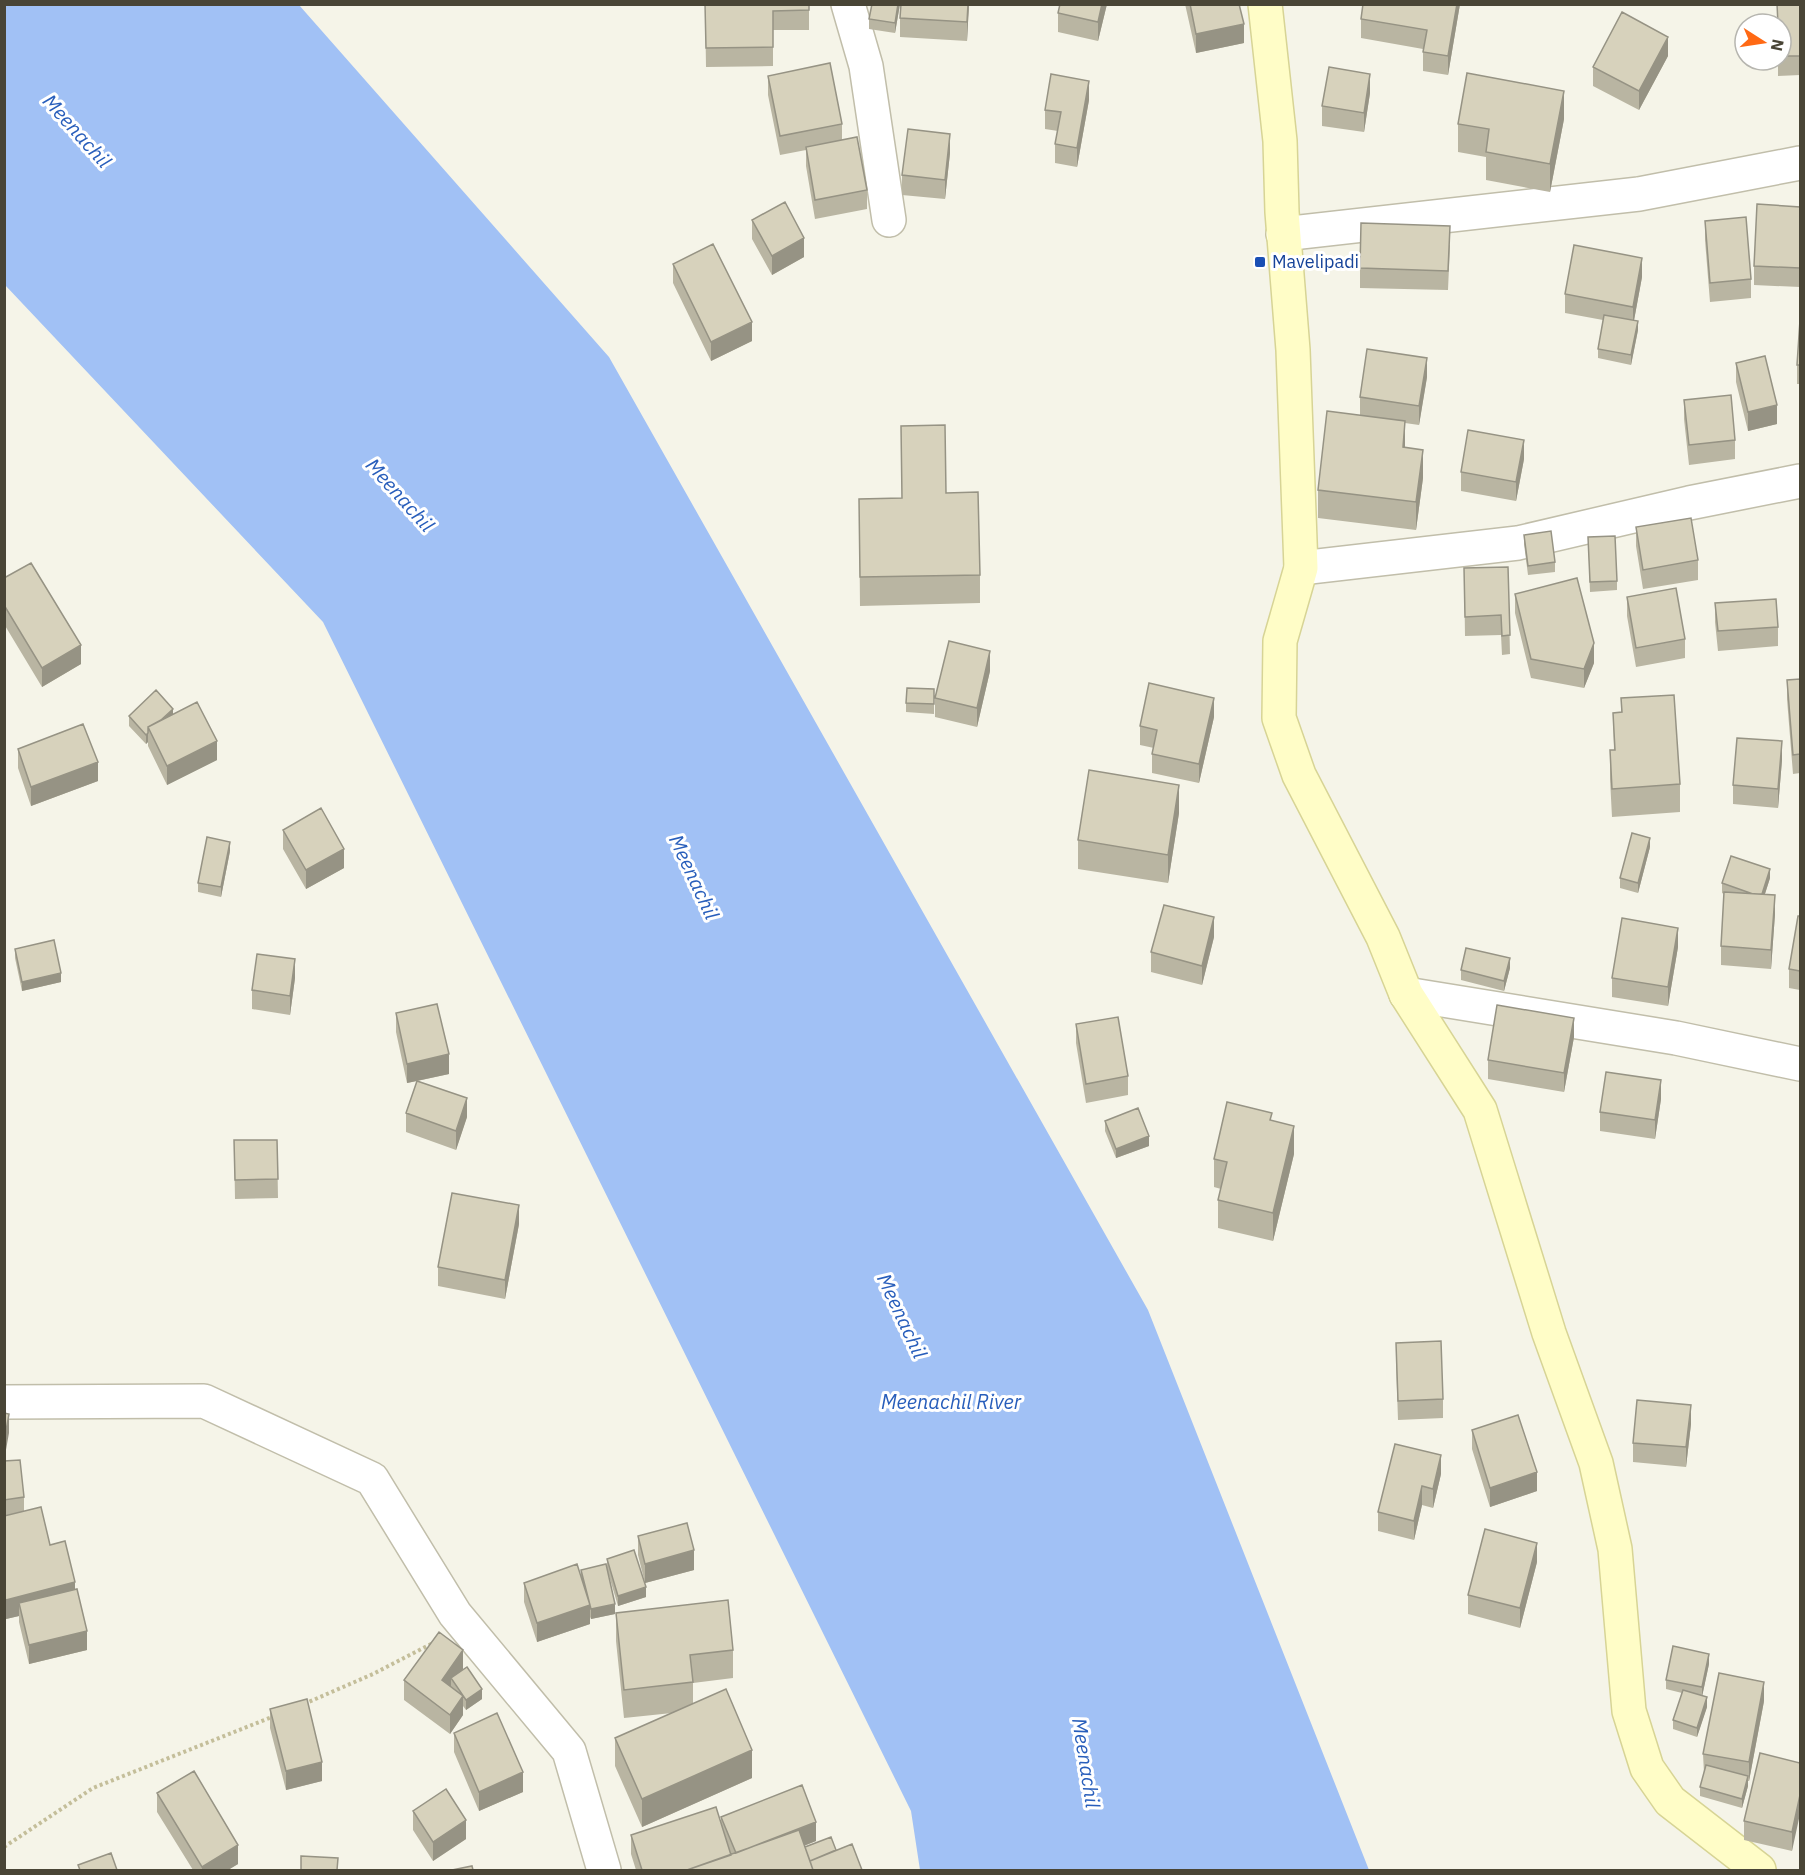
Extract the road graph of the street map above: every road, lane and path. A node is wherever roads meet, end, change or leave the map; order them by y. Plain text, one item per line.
1 (848, 4) edge
2 (1265, 4) edge
3 (1800, 163) edge
4 (889, 220) dead end
5 (1283, 234) junction
6 (1800, 481) edge
7 (1301, 568) junction
8 (1406, 994) junction
9 (1800, 1064) edge
10 (4, 1402) edge
11 (466, 1627) junction
12 (301, 1705) edge
13 (280, 1714) edge
14 (4, 1847) edge
15 (604, 1870) edge
16 (1759, 1870) edge

1 - 4 street
2 - 5 main road
3 - 5 street
5 - 7 main road
6 - 7 street
7 - 8 main road
8 - 9 street
8 - 16 main road
10 - 11 street
11 - 12 path
11 - 15 street
13 - 14 path

